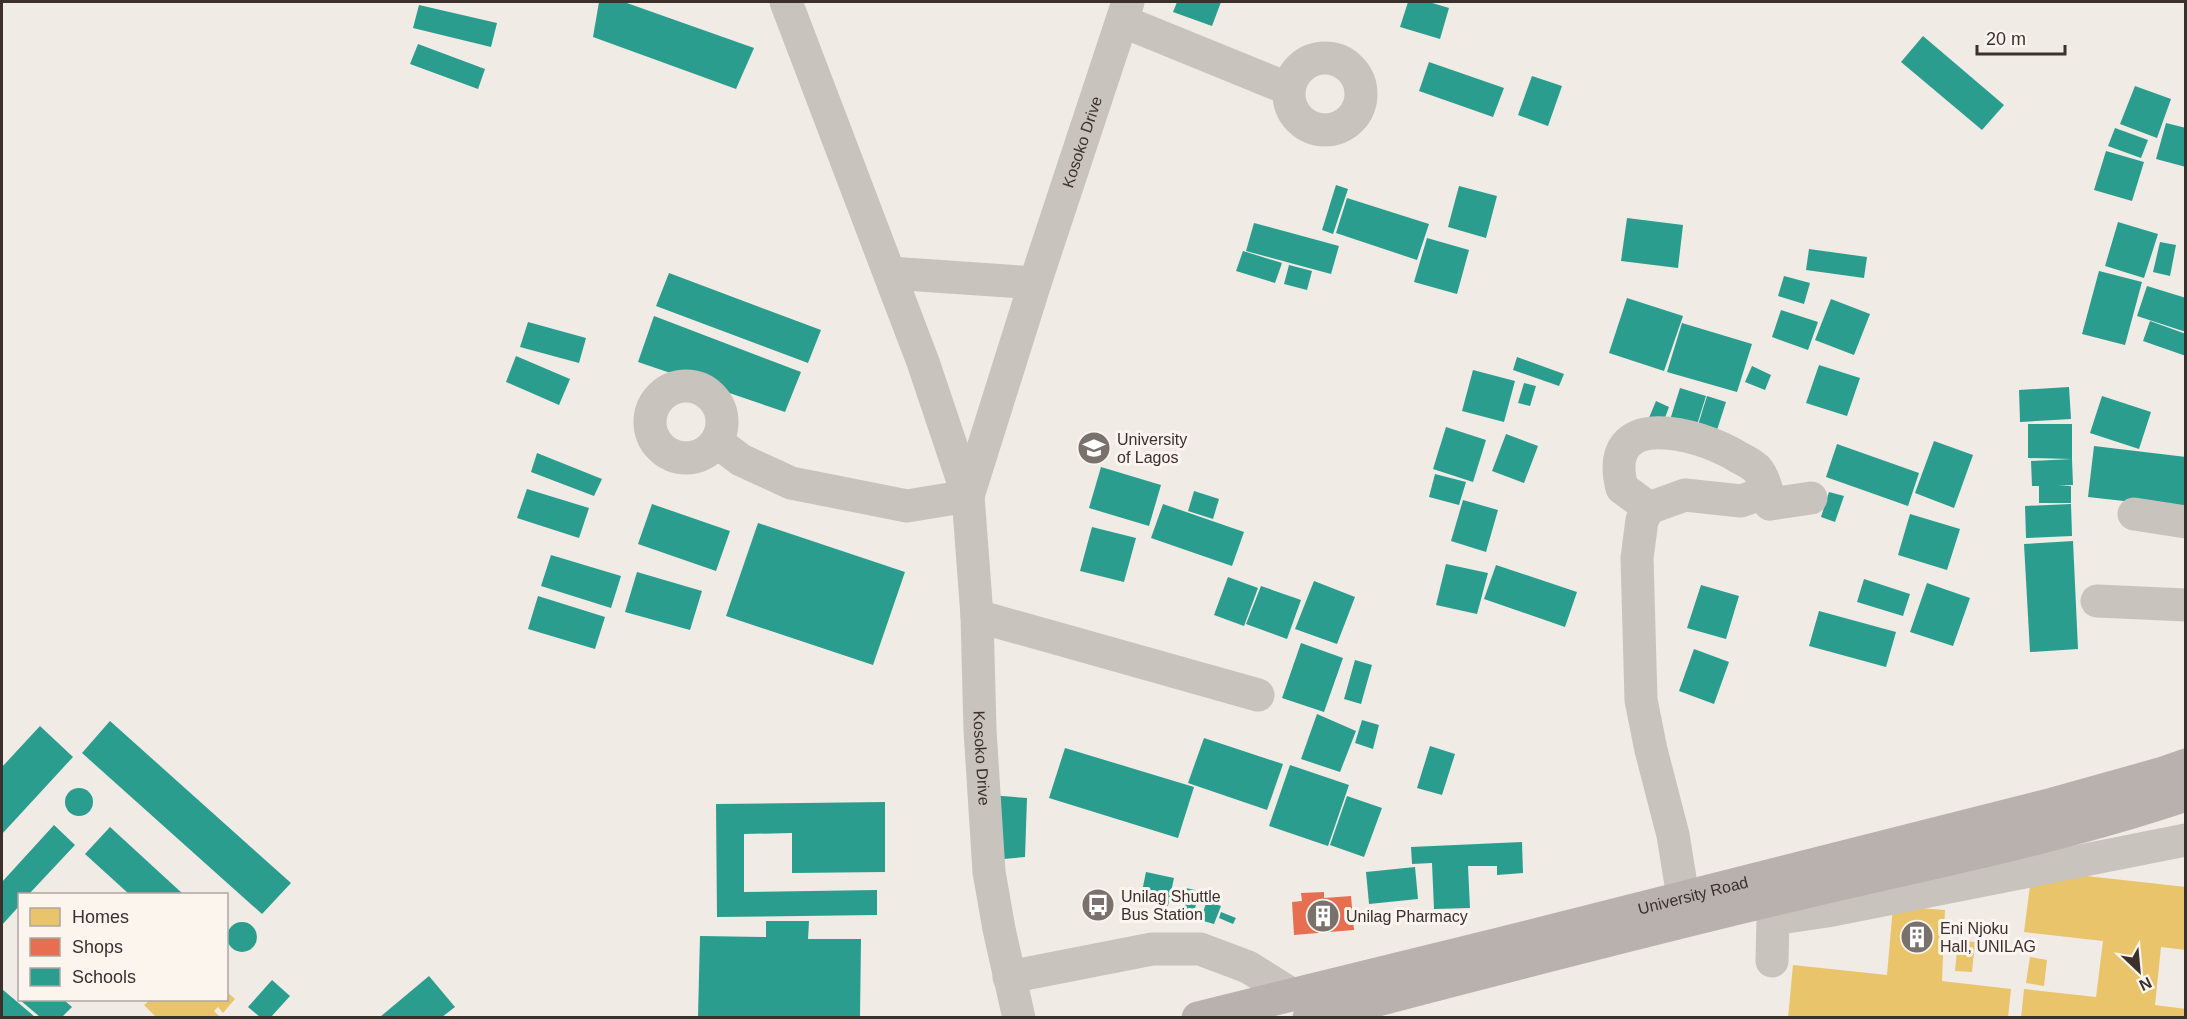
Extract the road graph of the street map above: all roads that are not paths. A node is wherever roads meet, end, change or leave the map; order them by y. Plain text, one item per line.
1 (786, 2) edge
2 (1125, 11) edge
3 (1289, 89) dead end
4 (890, 273) junction
5 (1035, 283) junction
6 (717, 442) dead end
7 (968, 496) junction
8 (1810, 498) dead end
9 (1770, 504) junction
10 (1649, 508) junction
11 (2134, 513) dead end
12 (2186, 522) edge
13 (2097, 601) dead end
14 (2186, 605) edge
15 (977, 616) junction
16 (1258, 695) dead end
17 (2186, 765) edge
18 (2186, 795) edge
19 (2186, 840) edge
20 (1683, 897) junction
21 (1772, 961) dead end
22 (1008, 977) junction
23 (1300, 1006) edge
24 (1019, 1017) edge
25 (1198, 1017) edge

1 - 4 street, Kosoko Drive
2 - 3 street
2 - 5 street, Kosoko Drive
4 - 5 street
4 - 7 street, Kosoko Drive
5 - 7 street, Kosoko Drive
6 - 7 street
7 - 15 street, Kosoko Drive
8 - 9 street
9 - 10 street
9 - 10 street
10 - 20 street
11 - 12 street
13 - 14 street
15 - 16 street
15 - 22 street, Kosoko Drive
17 - 20 main road, University Road
18 - 23 main road, University Road
19 - 21 street
20 - 23 main road, University Road
22 - 23 street
22 - 24 street, Kosoko Drive
23 - 25 main road, University Road

